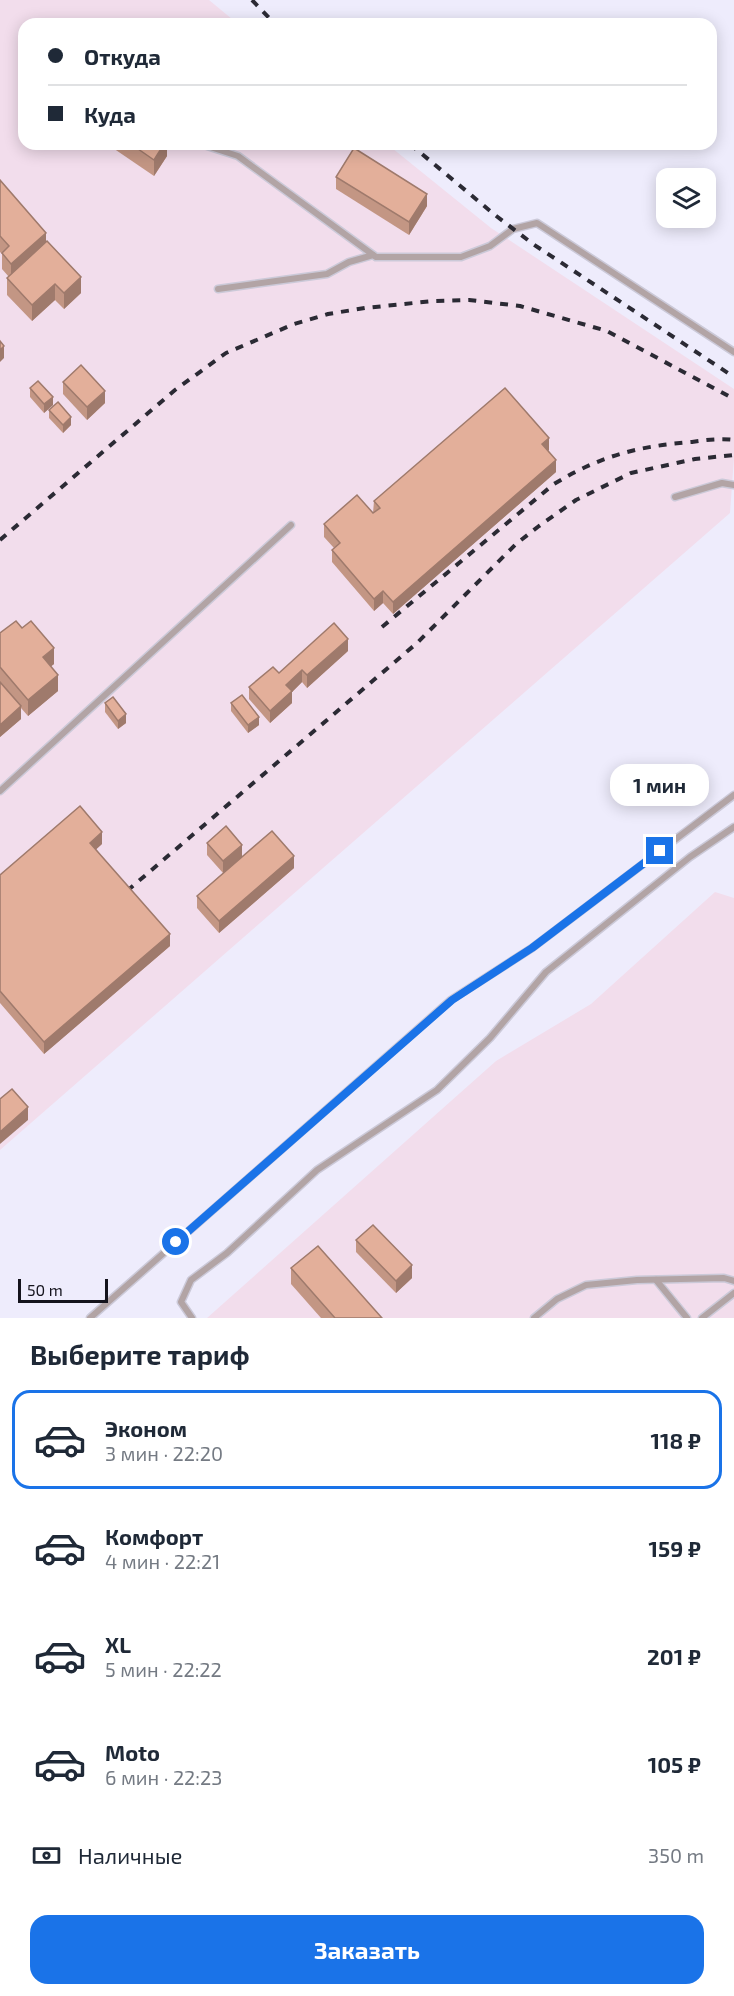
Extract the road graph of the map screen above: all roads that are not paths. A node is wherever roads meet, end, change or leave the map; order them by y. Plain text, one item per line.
1 (217, 150) edge
2 (373, 255) junction
3 (218, 289) dead end
4 (734, 351) edge
5 (734, 485) edge
6 (675, 497) dead end
7 (291, 525) dead end
8 (0, 791) edge
9 (734, 795) edge
10 (734, 827) edge
11 (656, 1280) junction
12 (734, 1281) edge
13 (734, 1293) edge
14 (90, 1318) edge
15 (192, 1318) edge
16 (534, 1318) edge
17 (687, 1318) edge
18 (702, 1318) edge

1 - 2 lane
2 - 3 lane
2 - 4 lane
5 - 6 lane
7 - 8 lane
9 - 14 lane
10 - 15 lane
11 - 12 lane
11 - 16 lane
11 - 17 lane
13 - 18 lane

